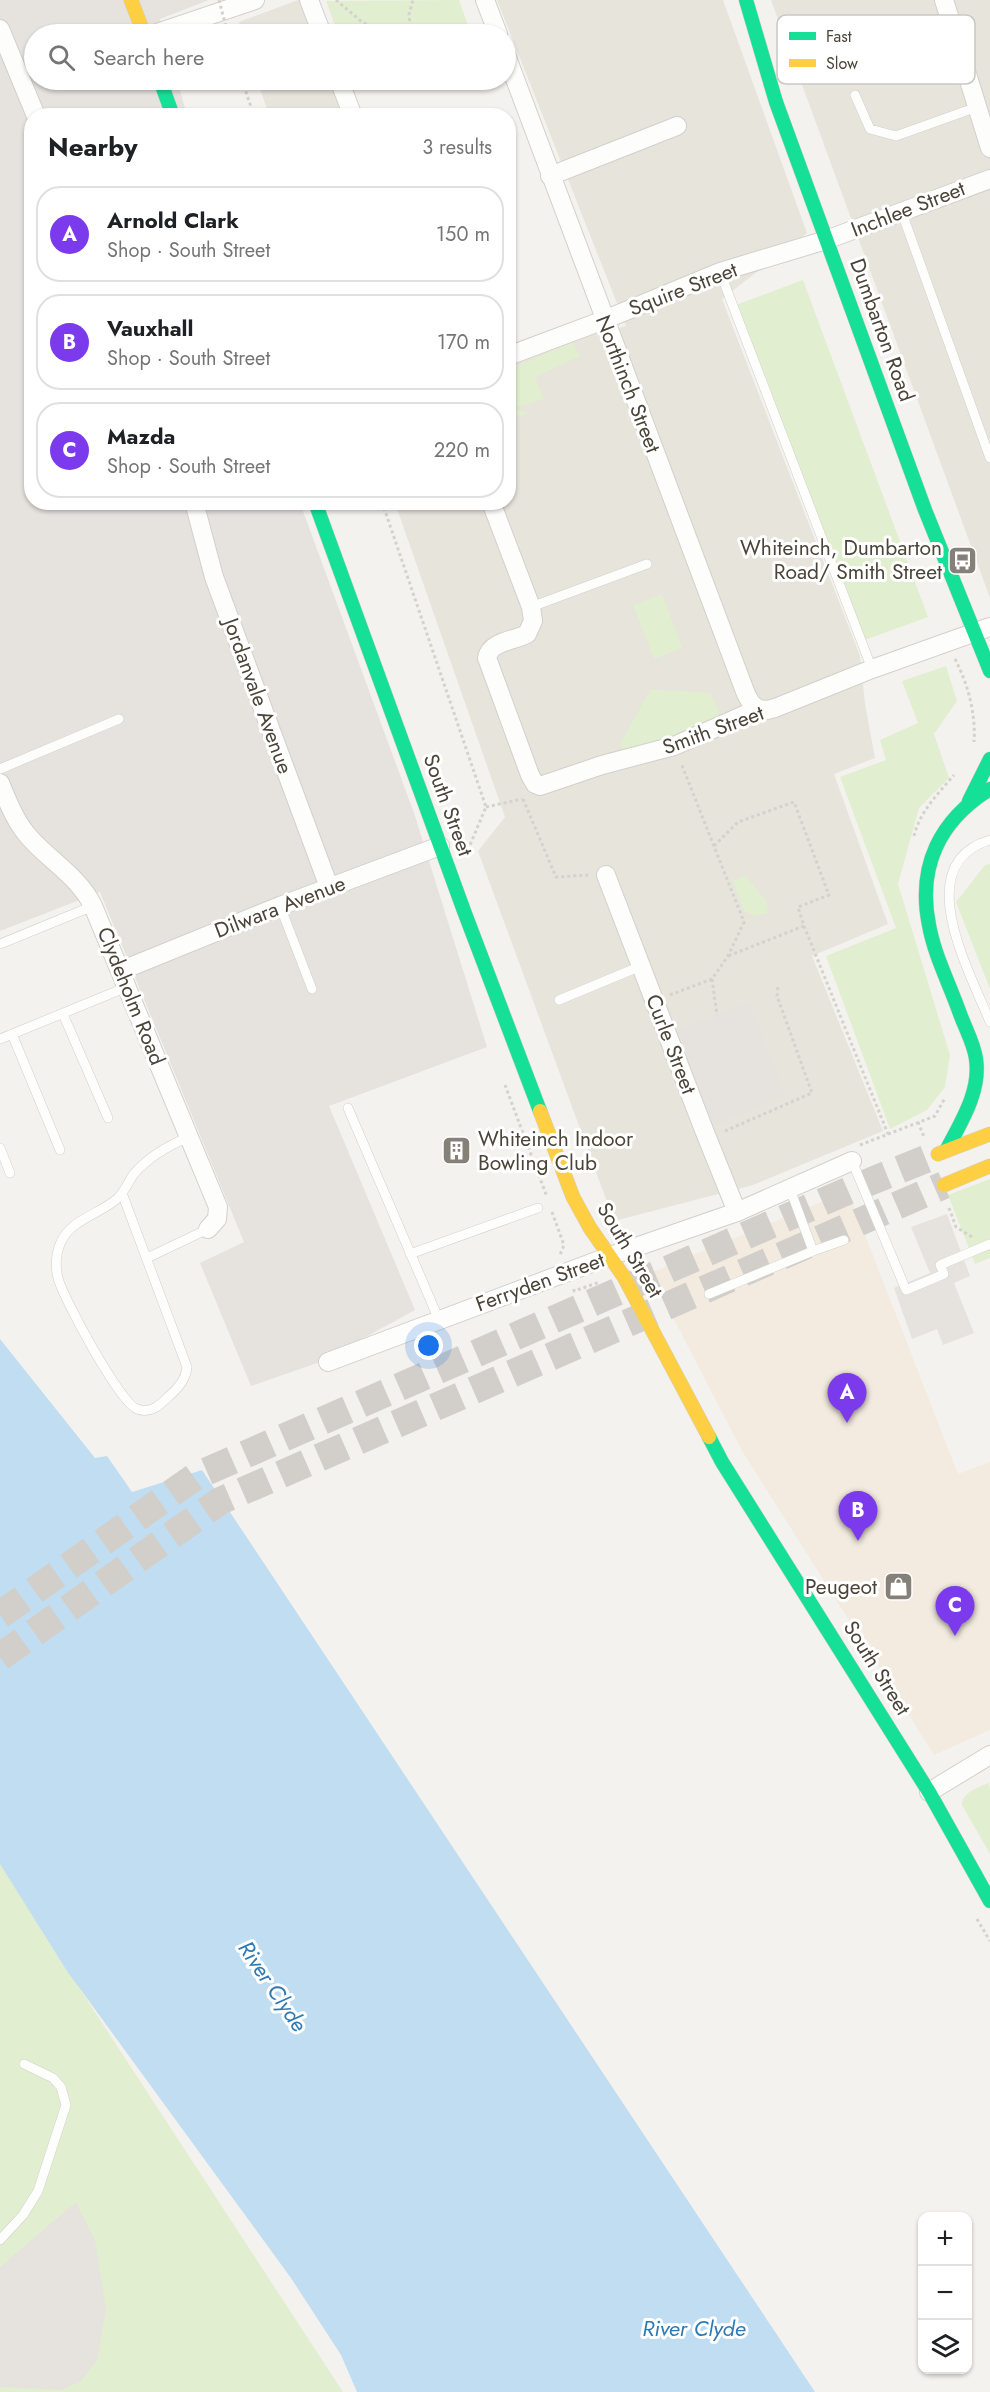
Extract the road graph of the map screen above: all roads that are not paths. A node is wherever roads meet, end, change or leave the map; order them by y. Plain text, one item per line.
1 (131, 0) edge
2 (255, 0) edge
3 (309, 0) edge
4 (485, 0) edge
5 (746, 0) edge
6 (944, 0) edge
7 (949, 15) edge
8 (140, 24) edge
9 (184, 24) edge
10 (318, 24) edge
11 (494, 24) edge
12 (0, 29) edge
13 (516, 82) edge
14 (970, 84) edge
15 (24, 87) edge
16 (25, 90) edge
17 (164, 90) edge
18 (343, 90) edge
19 (855, 95) dead end
20 (977, 107) junction
21 (33, 108) edge
22 (170, 108) edge
23 (350, 108) edge
24 (677, 126) dead end
25 (990, 148) edge
26 (550, 176) junction
27 (990, 178) edge
28 (902, 213) junction
29 (826, 240) junction
30 (720, 272) junction
31 (604, 320) junction
32 (516, 353) edge
33 (990, 458) edge
34 (196, 510) edge
35 (318, 510) edge
36 (494, 510) edge
37 (647, 564) dead end
38 (531, 607) junction
39 (983, 630) edge
40 (872, 669) junction
41 (990, 671) edge
42 (758, 709) junction
43 (119, 720) dead end
44 (990, 759) edge
45 (0, 770) edge
46 (0, 783) edge
47 (990, 789) edge
48 (969, 801) junction
49 (990, 840) edge
50 (440, 846) junction
51 (606, 875) road end
52 (329, 887) junction
53 (93, 906) junction
54 (280, 906) junction
55 (0, 944) edge
56 (641, 966) junction
57 (124, 979) junction
58 (312, 989) dead end
59 (559, 1000) dead end
60 (63, 1014) junction
61 (990, 1022) edge
62 (12, 1034) junction
63 (0, 1039) edge
64 (348, 1108) dead end
65 (108, 1118) dead end
66 (985, 1136) edge
67 (189, 1137) junction
68 (0, 1148) edge
69 (947, 1149) junction
70 (60, 1150) dead end
71 (933, 1156) tunnel mouth
72 (852, 1161) joint
73 (990, 1166) edge
74 (10, 1173) dead end
75 (944, 1185) tunnel mouth
76 (790, 1189) junction
77 (122, 1193) junction
78 (538, 1209) dead end
79 (738, 1212) junction
80 (208, 1229) joint
81 (844, 1240) dead end
82 (990, 1244) edge
83 (813, 1251) junction
84 (410, 1254) junction
85 (610, 1256) junction
86 (147, 1258) junction
87 (709, 1294) dead end
88 (439, 1320) junction
89 (328, 1362) dead end
90 (990, 1755) edge
91 (929, 1792) junction
92 (990, 1901) edge
93 (24, 2064) dead end
94 (0, 2240) edge

1 - 8 street
2 - 9 street
3 - 10 street
4 - 11 street
5 - 29 street, Dumbarton Road
6 - 7 street
12 - 15 street
13 - 26 street, Northinch Street
14 - 20 street
16 - 21 street
17 - 22 street
18 - 23 street
19 - 20 lane
20 - 25 street
24 - 26 street
26 - 31 street, Northinch Street
27 - 28 street, Inchlee Street
28 - 29 street, Inchlee Street
28 - 33 lane
29 - 30 street, Squire Street
29 - 39 street, Dumbarton Road
30 - 31 street, Squire Street
30 - 40 lane
31 - 32 street, Squire Street
31 - 42 street, Northinch Street
34 - 52 street, Jordanvale Avenue
35 - 50 street, South Street
36 - 38 street
37 - 38 lane
38 - 42 street, Smith Street
39 - 40 street, Smith Street
39 - 41 street, Dumbarton Road
40 - 42 street, Smith Street
43 - 45 lane
44 - 48 street
46 - 53 street, Clydeholm Road
47 - 48 street
48 - 69 street
49 - 61 lane
50 - 52 street, Dilwara Avenue
50 - 85 street, South Street
51 - 56 street, Curle Street
52 - 54 street, Dilwara Avenue
53 - 55 lane
53 - 57 street, Clydeholm Road
54 - 57 street, Dilwara Avenue
54 - 58 lane
56 - 59 lane
56 - 79 street, Curle Street
57 - 60 lane
57 - 67 street, Clydeholm Road
60 - 62 lane
60 - 65 lane
62 - 63 lane
62 - 70 lane
64 - 84 lane
66 - 69 street
67 - 77 lane
67 - 80 street, Clydeholm Road
68 - 74 lane
69 - 71 street
72 - 76 street, Ferryden Street
72 - 82 lane
73 - 75 street
76 - 79 street, Ferryden Street
76 - 83 lane
77 - 86 lane
77 - 86 lane
78 - 84 lane
79 - 85 street, Ferryden Street
80 - 86 lane
81 - 83 lane
83 - 87 lane
84 - 88 lane
85 - 88 street, Ferryden Street
85 - 91 street, South Street
88 - 89 street, Ferryden Street
90 - 91 street
91 - 92 street, South Street
93 - 94 lane

